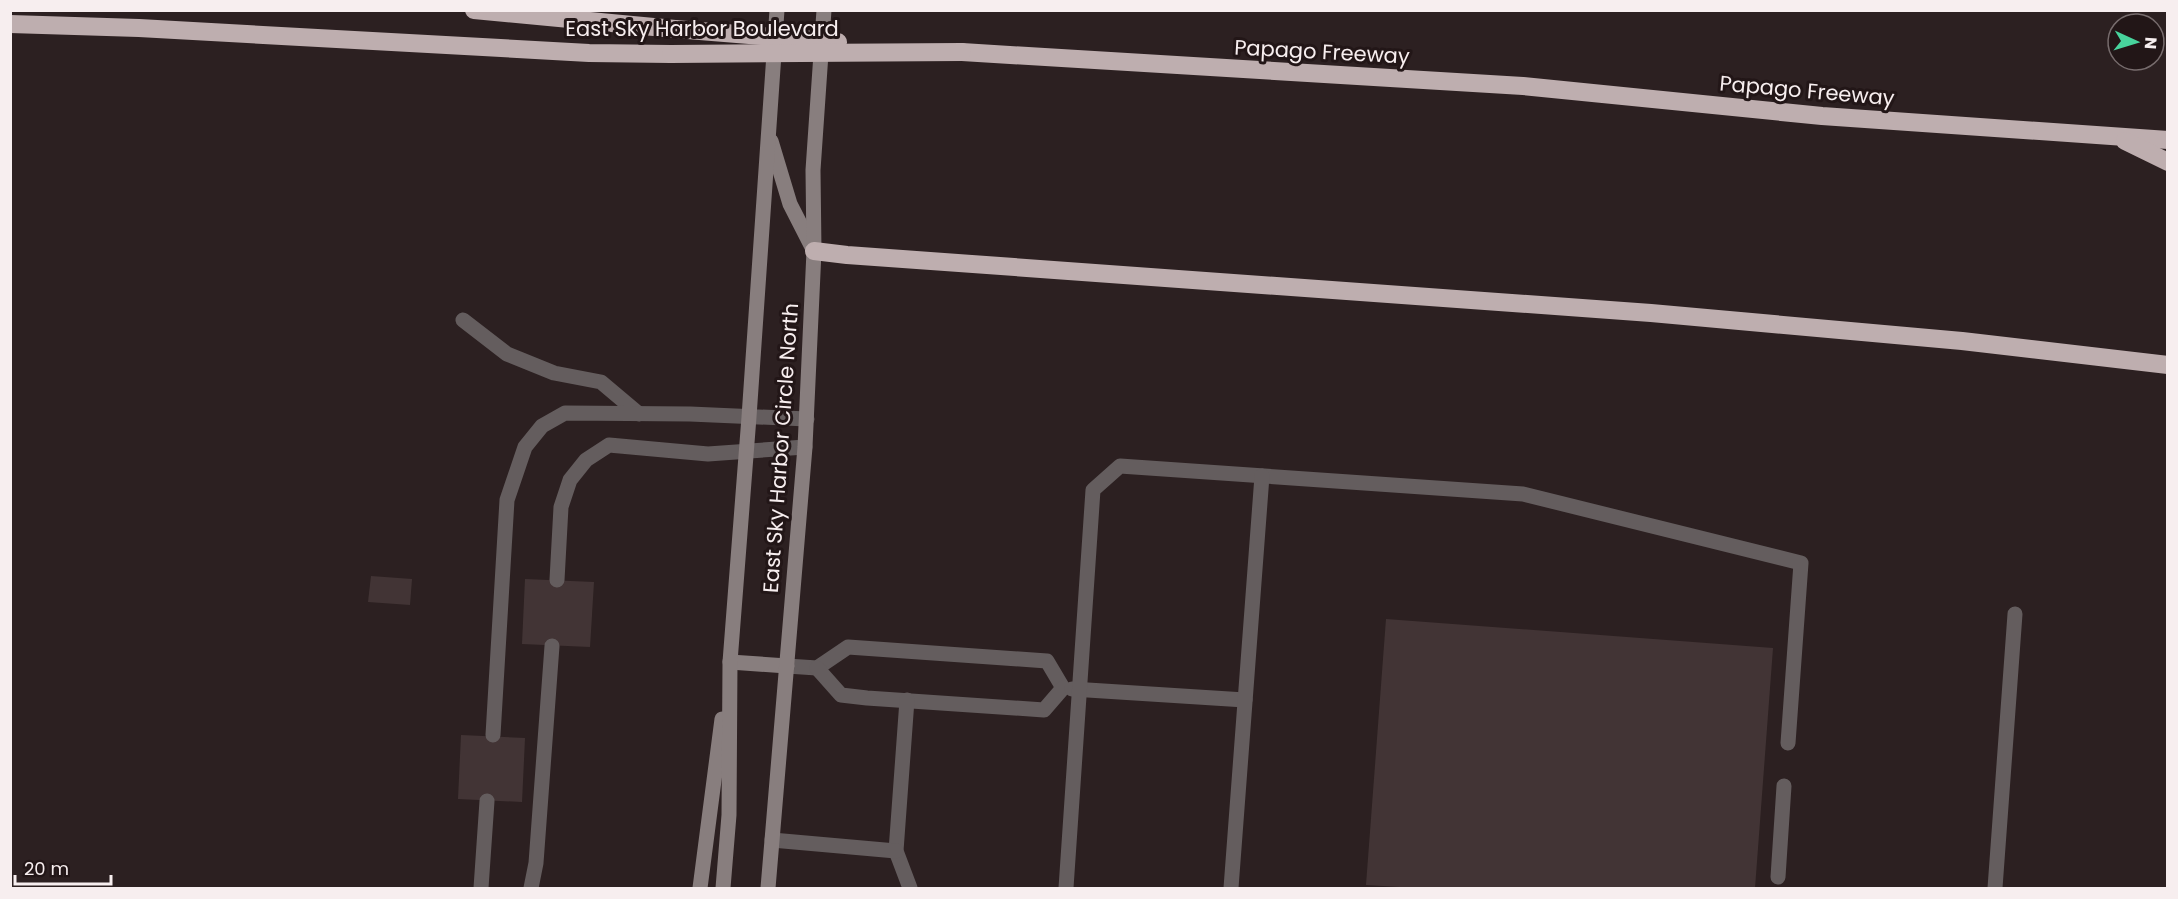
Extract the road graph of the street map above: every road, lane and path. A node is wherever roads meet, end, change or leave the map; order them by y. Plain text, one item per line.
1 (474, 10) edge
2 (777, 10) edge
3 (824, 10) edge
4 (10, 24) edge
5 (962, 52) junction
6 (768, 132) junction
7 (2115, 137) junction
8 (2168, 140) edge
9 (2168, 162) edge
10 (814, 250) junction
11 (463, 320) dead end
12 (2168, 365) edge
13 (639, 414) junction
14 (750, 417) junction
15 (807, 418) junction
16 (805, 447) junction
17 (747, 450) junction
18 (1262, 476) junction
19 (557, 580) dead end
20 (2015, 614) dead end
21 (552, 646) dead end
22 (730, 662) junction
23 (787, 666) junction
24 (818, 668) junction
25 (1063, 688) junction
26 (1080, 689) junction
27 (907, 700) junction
28 (1245, 700) junction
29 (492, 735) dead end
30 (1788, 743) dead end
31 (1784, 786) dead end
32 (488, 801) dead end
33 (772, 840) junction
34 (896, 852) junction
35 (1778, 877) dead end
36 (481, 888) edge
37 (531, 888) edge
38 (700, 888) edge
39 (723, 888) edge
40 (768, 888) edge
41 (910, 888) edge
42 (1066, 888) edge
43 (1231, 888) edge
44 (1995, 888) edge

1 - 5 highway, Papago Freeway, bridge
2 - 6 street, East Sky Harbor Circle North
3 - 10 street, East Sky Harbor Circle North
4 - 5 highway, East Sky Harbor Boulevard, bridge
5 - 7 highway, Papago Freeway
6 - 10 street
6 - 14 street, East Sky Harbor Circle North
7 - 8 highway, Papago Freeway
7 - 9 highway
10 - 12 highway
10 - 15 street, East Sky Harbor Circle North
11 - 13 lane
13 - 14 lane
13 - 29 lane
14 - 15 lane
14 - 17 street, East Sky Harbor Circle North
15 - 16 street, East Sky Harbor Circle North
16 - 17 lane
16 - 23 street, East Sky Harbor Circle North
17 - 19 lane
17 - 22 street, East Sky Harbor Circle North
18 - 26 lane
18 - 28 lane
18 - 30 lane
20 - 44 lane
21 - 37 lane
22 - 23 street
22 - 38 street
22 - 39 street, East Sky Harbor Circle North
23 - 24 lane
23 - 33 street, East Sky Harbor Circle North
24 - 25 lane
24 - 27 lane
25 - 26 lane
25 - 27 lane
26 - 28 lane
26 - 42 lane
27 - 34 lane
28 - 43 lane
31 - 35 lane
32 - 36 lane
33 - 34 lane
33 - 40 street, East Sky Harbor Circle North
34 - 41 lane

